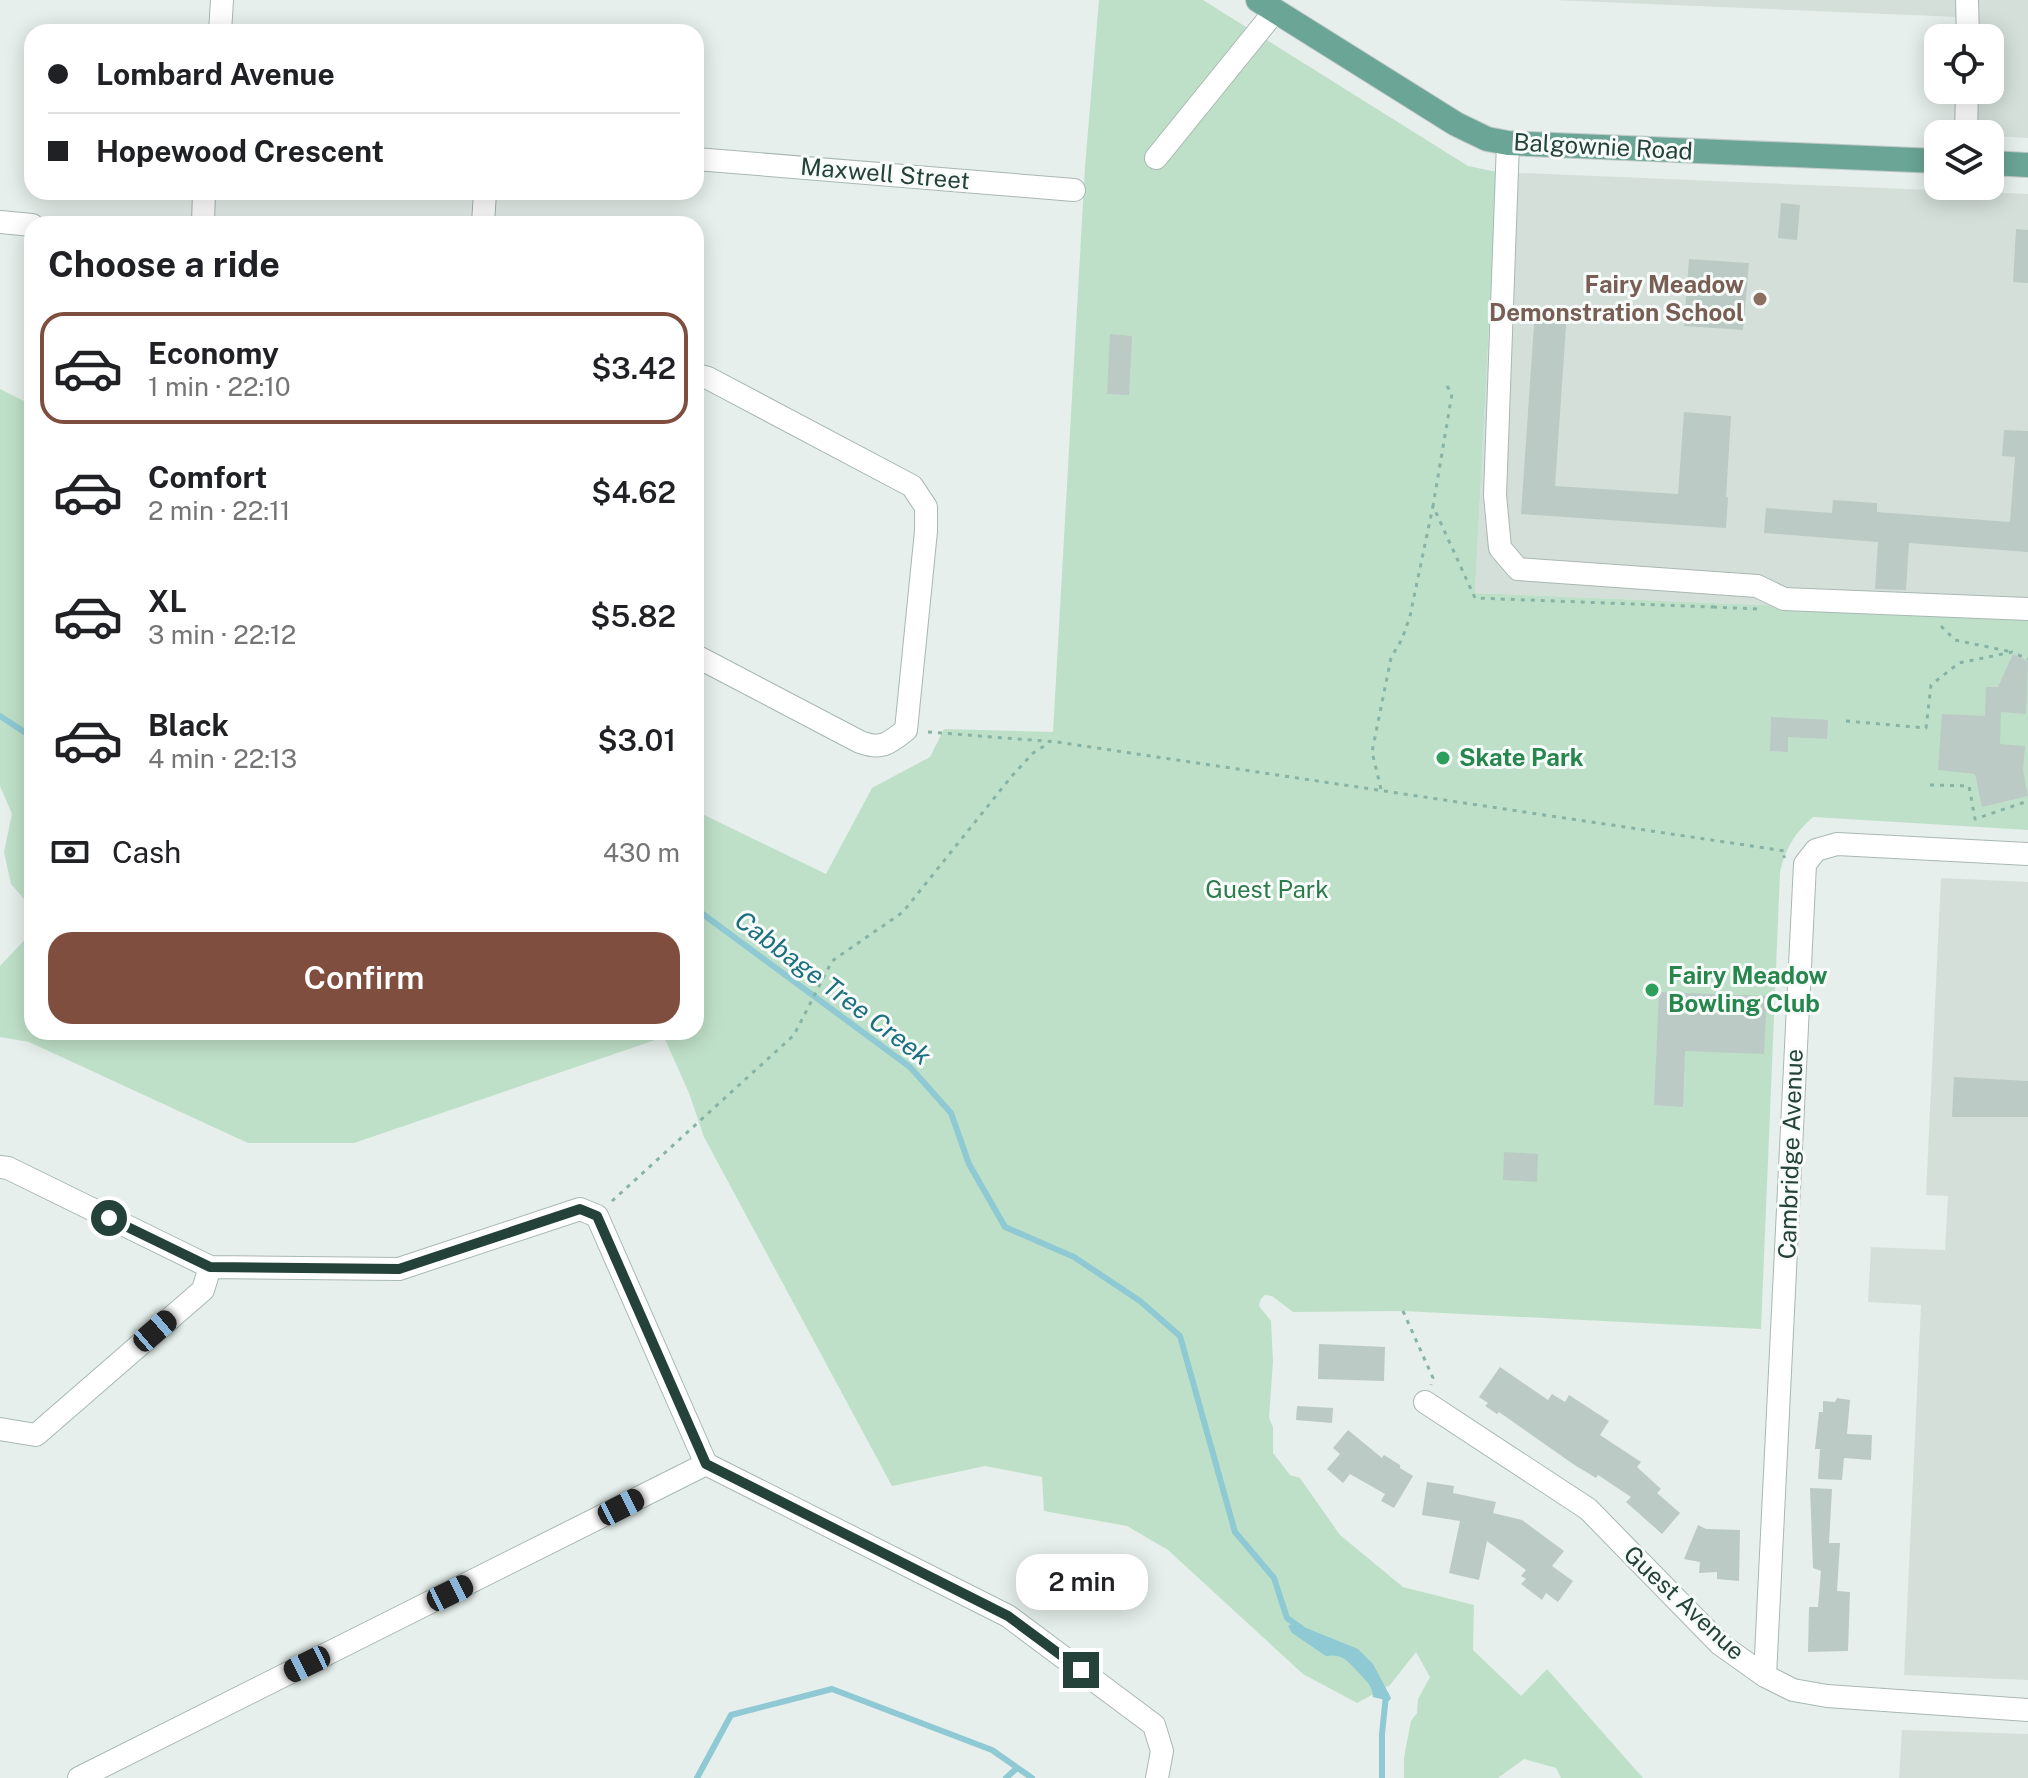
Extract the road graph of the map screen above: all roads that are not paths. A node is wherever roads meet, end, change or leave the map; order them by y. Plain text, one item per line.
1 (222, 0) edge
2 (1967, 0) edge
3 (1266, 5) edge
4 (220, 24) edge
5 (1968, 24) edge
6 (1508, 143) junction
7 (1156, 158) dead end
8 (704, 160) edge
9 (1924, 160) edge
10 (2004, 164) edge
11 (2028, 165) edge
12 (1074, 190) dead end
13 (0, 222) edge
14 (24, 224) edge
15 (704, 377) edge
16 (2028, 609) edge
17 (704, 660) edge
18 (2028, 854) edge
19 (0, 1167) edge
20 (210, 1267) junction
21 (1425, 1402) road end
22 (0, 1429) edge
23 (706, 1464) junction
24 (1765, 1676) junction
25 (2028, 1710) edge
26 (79, 1778) edge
27 (1157, 1778) edge

1 - 4 street
2 - 5 street
3 - 6 main road, Balgownie Road
3 - 7 street
6 - 9 main road, Balgownie Road
6 - 16 street
8 - 12 street, Maxwell Street
10 - 11 main road
13 - 14 street
15 - 17 street
18 - 24 street, Cambridge Avenue
19 - 20 street
20 - 22 street
20 - 23 street
21 - 24 street, Guest Avenue
23 - 26 street
23 - 27 street
24 - 25 street, Guest Avenue

